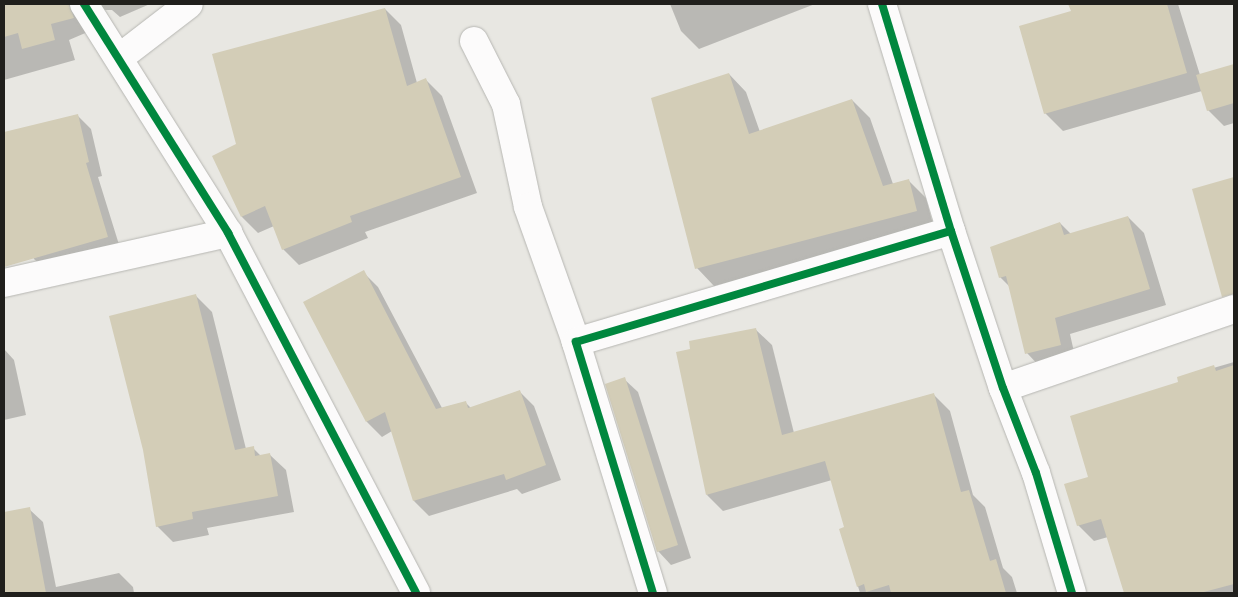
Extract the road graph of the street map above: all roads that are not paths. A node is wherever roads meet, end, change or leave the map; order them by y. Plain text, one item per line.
1 (84, 4) edge
2 (189, 4) edge
3 (882, 4) edge
4 (474, 41) dead end
5 (119, 58) junction
6 (951, 231) junction
7 (228, 233) junction
8 (4, 284) edge
9 (1234, 309) edge
10 (576, 342) junction
11 (1003, 388) junction
12 (416, 593) edge
13 (653, 593) edge
14 (1072, 593) edge

1 - 5 street
2 - 5 street
3 - 6 street
4 - 10 street
5 - 7 street
6 - 10 street
6 - 11 street
7 - 8 street
7 - 12 street
9 - 11 street
10 - 13 street
11 - 14 street

